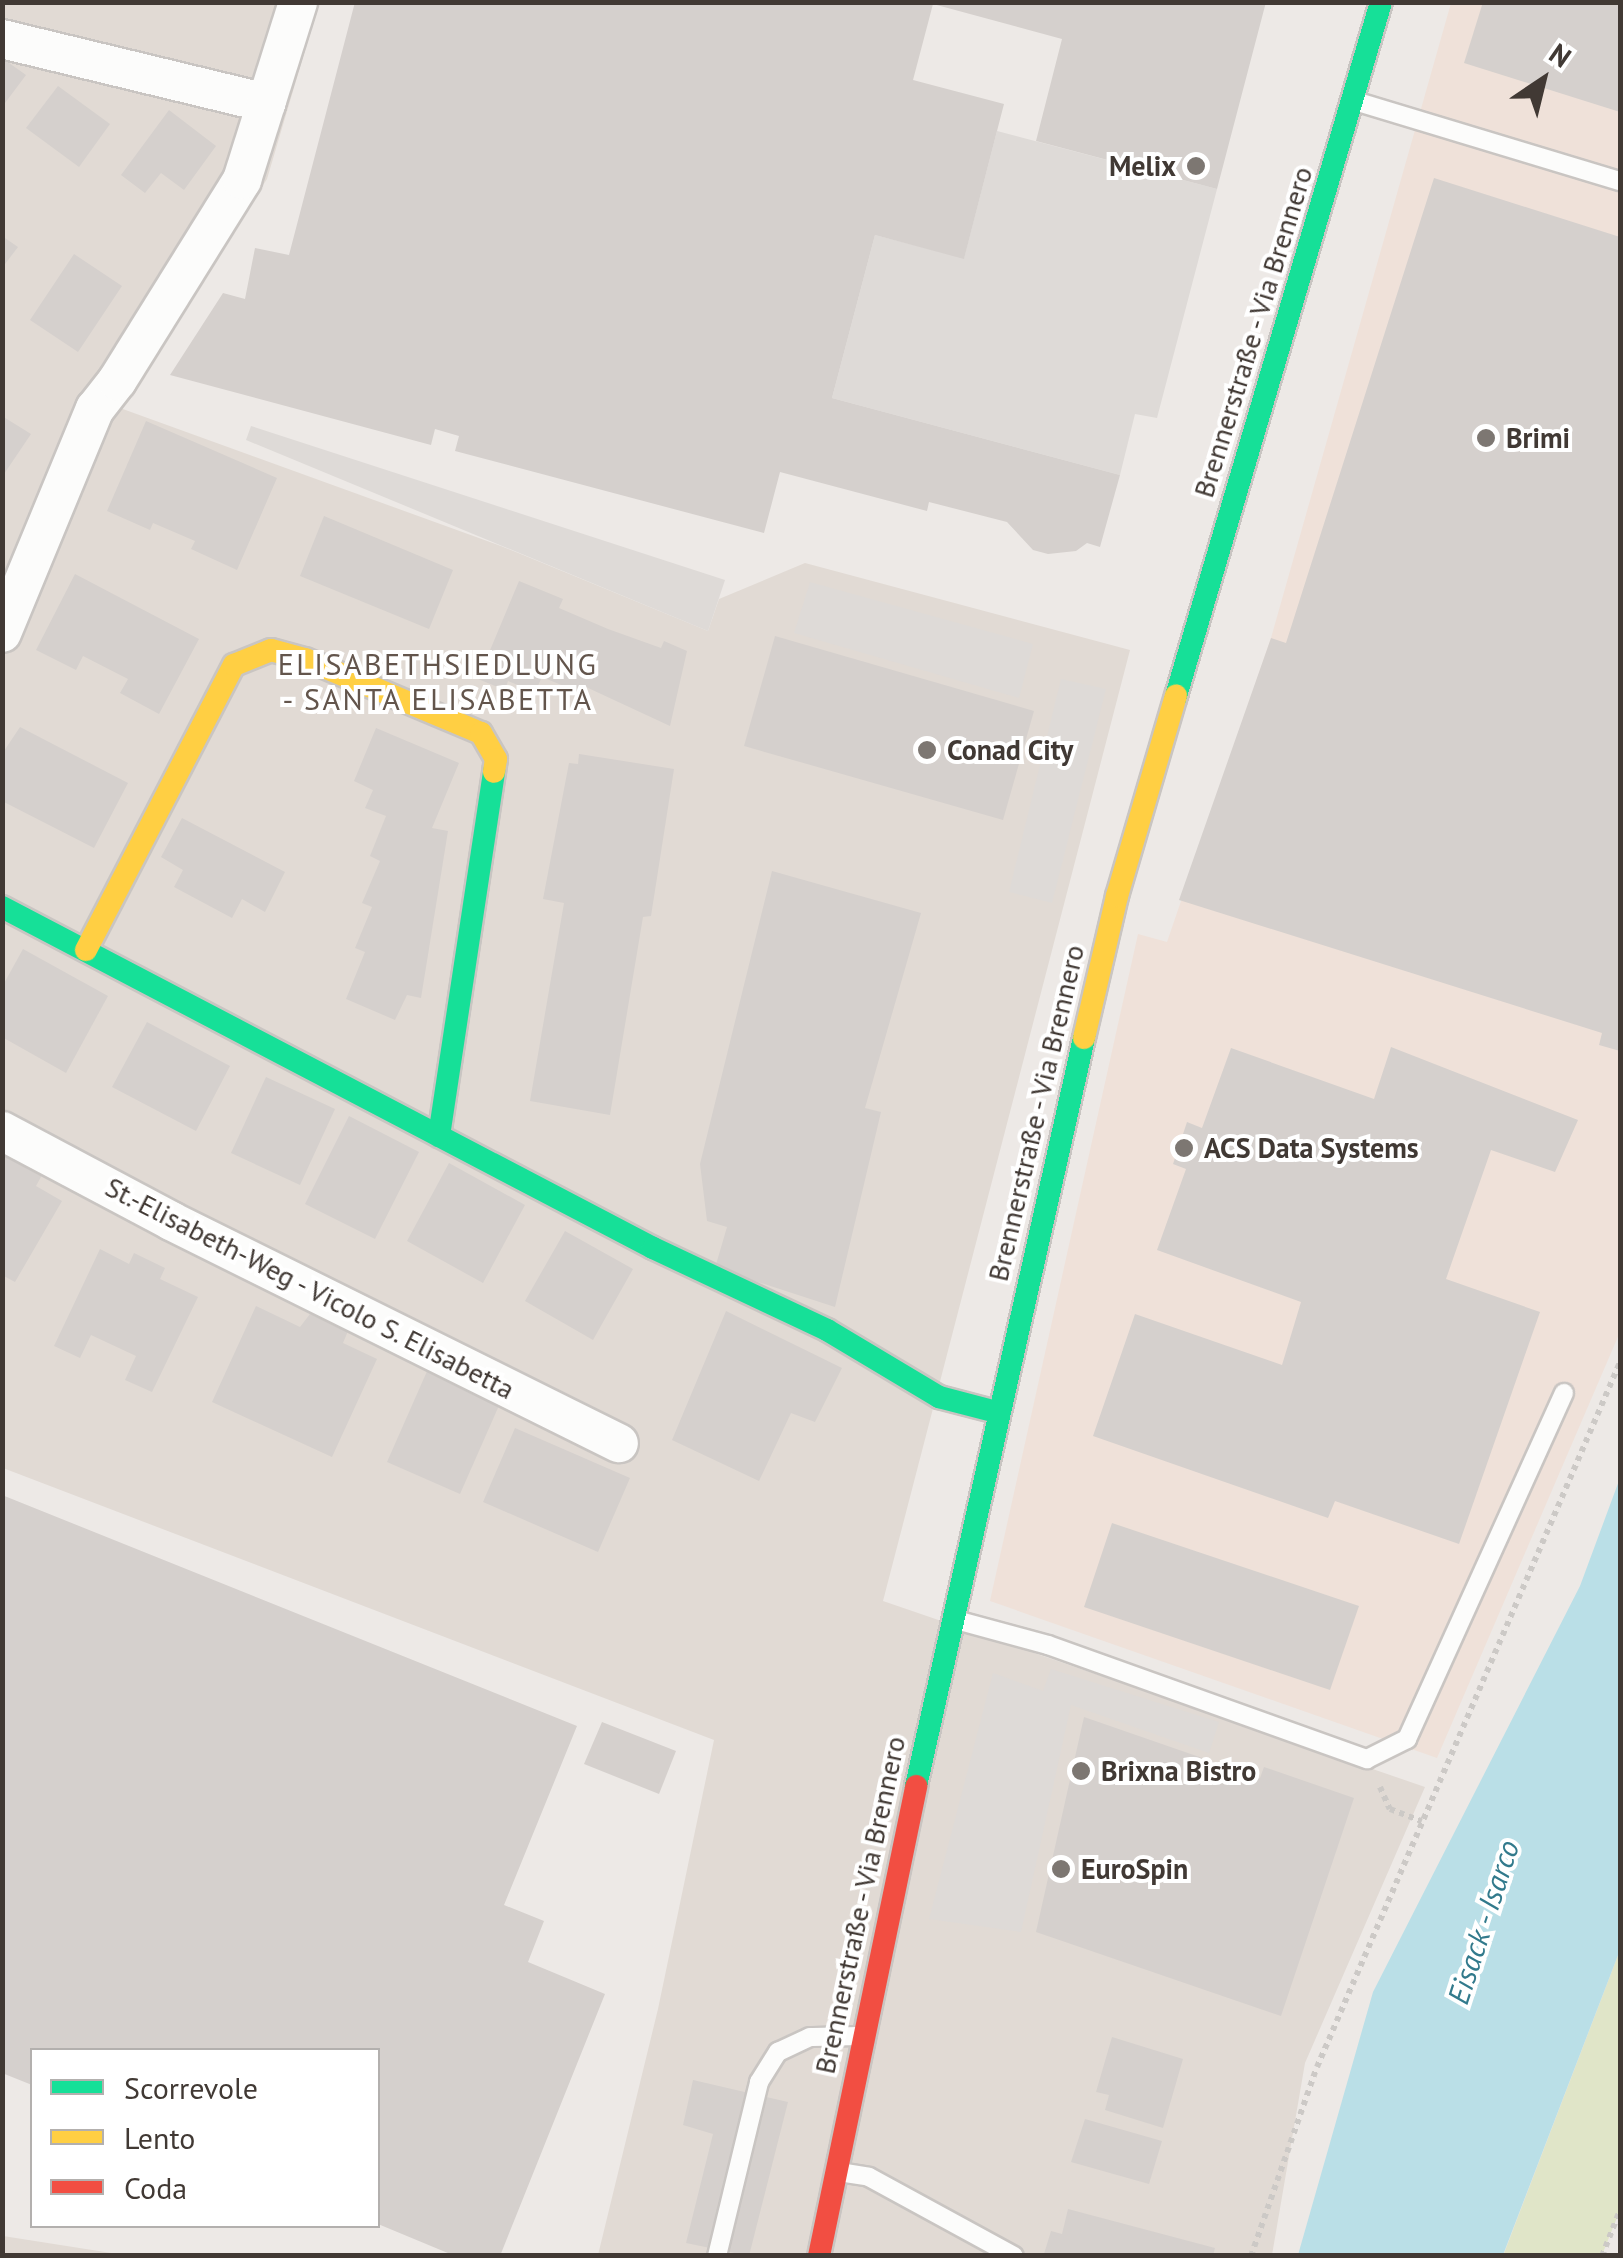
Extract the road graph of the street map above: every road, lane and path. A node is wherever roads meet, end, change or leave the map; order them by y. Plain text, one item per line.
1 (298, 2) edge
2 (1381, 2) edge
3 (2, 40) edge
4 (1352, 100) junction
5 (266, 103) junction
6 (1620, 181) edge
7 (2, 632) edge
8 (2, 906) edge
9 (86, 950) junction
10 (2, 1131) edge
11 (439, 1136) junction
12 (1620, 1362) edge
13 (1564, 1393) dead end
14 (996, 1412) junction
15 (619, 1443) dead end
16 (950, 1619) junction
17 (1368, 1759) junction
18 (1422, 1821) junction
19 (862, 2036) junction
20 (838, 2172) junction
21 (1620, 2210) edge
22 (717, 2256) edge
23 (819, 2256) edge
24 (1014, 2256) edge
25 (1252, 2256) edge
26 (1602, 2256) edge

1 - 5 street
2 - 4 main road, Brennerstraße - Via Brennero
3 - 5 street
4 - 6 lane
4 - 14 main road, Brennerstraße - Via Brennero
5 - 7 street
8 - 9 main road
9 - 11 main road
9 - 11 main road
10 - 15 street, St.-Elisabeth-Weg - Vicolo S. Elisabetta
11 - 14 main road
12 - 18 path
13 - 17 lane
14 - 16 main road, Brennerstraße - Via Brennero
16 - 17 lane
16 - 19 main road, Brennerstraße - Via Brennero
17 - 18 path
18 - 25 path
19 - 20 main road, Brennerstraße - Via Brennero
19 - 22 lane
20 - 23 main road, Brennerstraße - Via Brennero
20 - 24 lane
21 - 26 path

